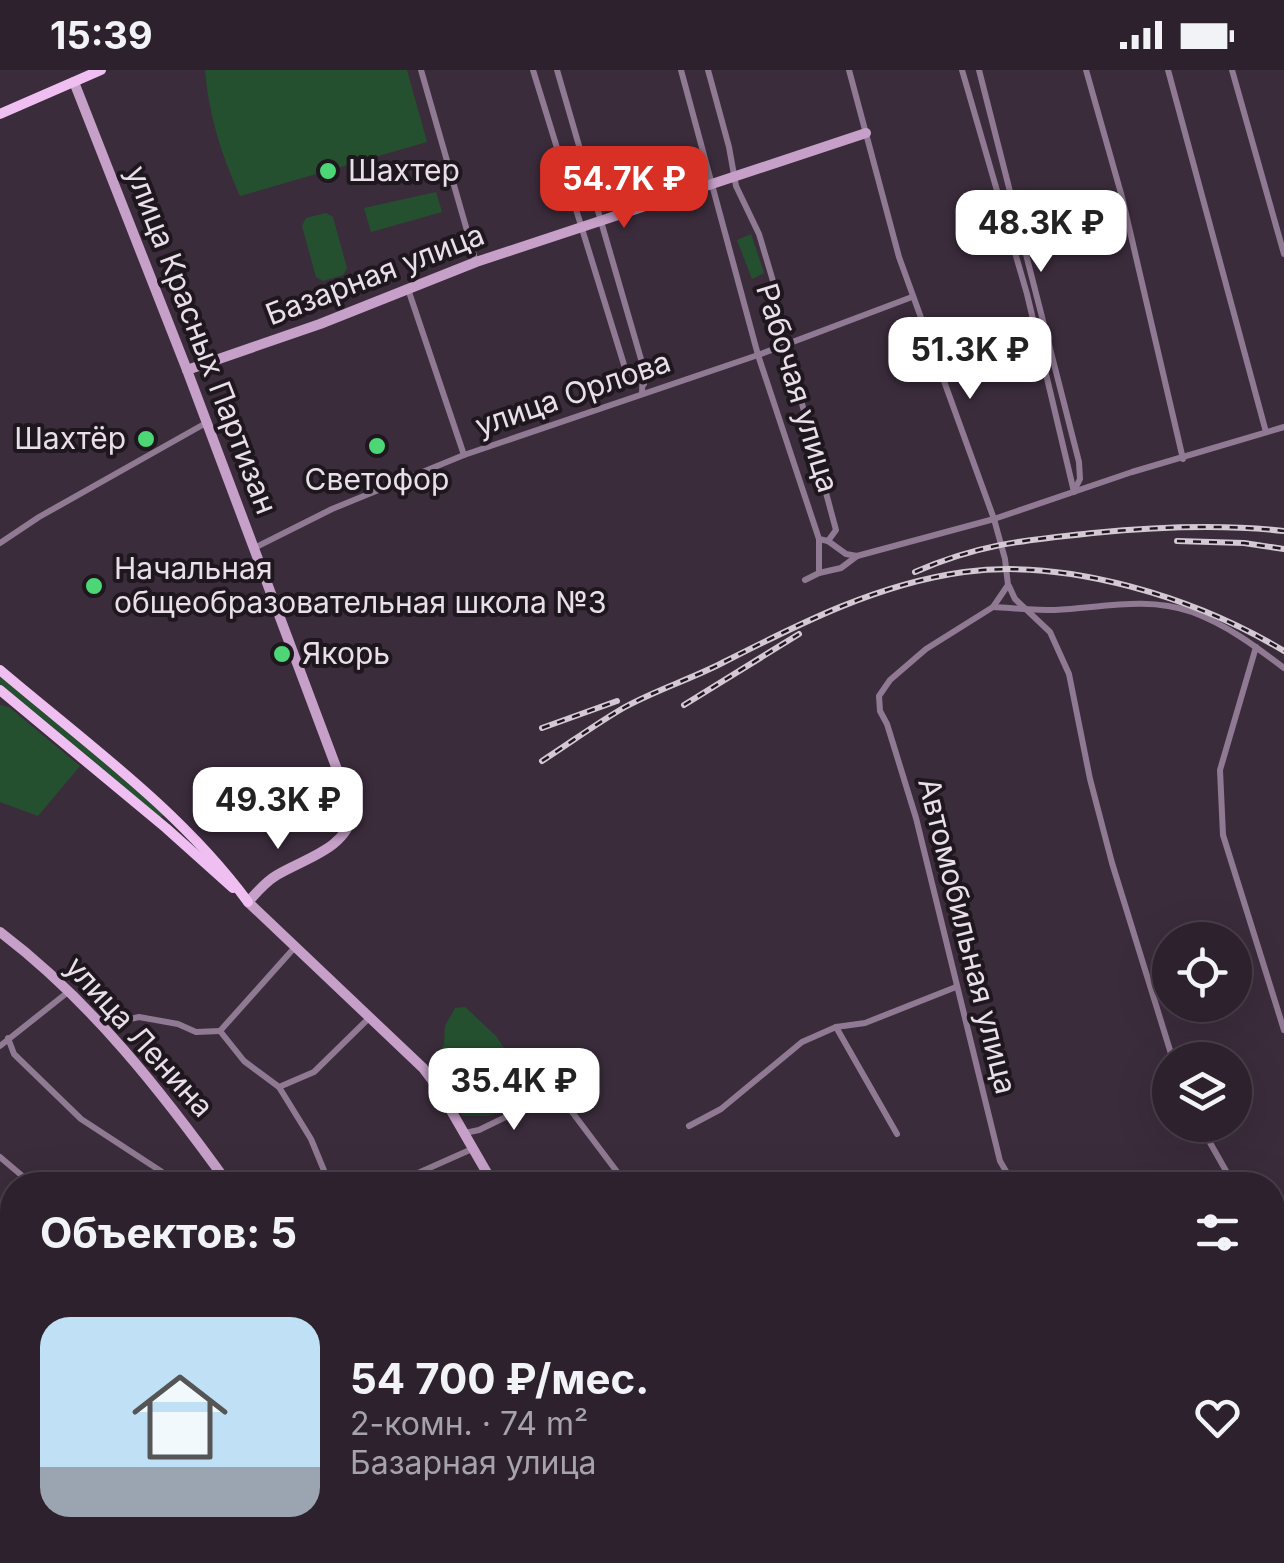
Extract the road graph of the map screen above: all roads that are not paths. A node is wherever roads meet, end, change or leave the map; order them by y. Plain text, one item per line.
1 (102, 70) edge
2 (421, 70) edge
3 (533, 70) edge
4 (556, 70) edge
5 (681, 70) edge
6 (708, 70) edge
7 (850, 70) edge
8 (962, 70) edge
9 (979, 70) edge
10 (1086, 70) edge
11 (1168, 70) edge
12 (1232, 70) edge
13 (74, 82) junction
14 (0, 114) edge
15 (866, 133) junction
16 (733, 176) junction
17 (712, 184) junction
18 (602, 220) junction
19 (581, 228) junction
20 (1284, 254) edge
21 (476, 262) junction
22 (408, 289) junction
23 (912, 297) junction
24 (786, 342) junction
25 (758, 355) junction
26 (187, 370) junction
27 (644, 384) junction
28 (641, 396) junction
29 (207, 423) junction
30 (1284, 427) edge
31 (1266, 432) junction
32 (464, 455) junction
33 (1183, 459) junction
34 (1074, 492) junction
35 (994, 519) junction
36 (824, 540) junction
37 (0, 543) edge
38 (254, 548) junction
39 (857, 556) junction
40 (819, 573) junction
41 (805, 580) dead end
42 (1008, 586) junction
43 (993, 607) junction
44 (1024, 608) junction
45 (1256, 647) junction
46 (1284, 668) edge
47 (0, 670) edge
48 (0, 690) edge
49 (248, 902) junction
50 (0, 932) edge
51 (295, 947) junction
52 (956, 987) junction
53 (68, 992) junction
54 (370, 1018) junction
55 (95, 1019) junction
56 (836, 1027) junction
57 (1284, 1030) edge
58 (220, 1031) junction
59 (8, 1038) junction
60 (1167, 1042) edge
61 (0, 1046) edge
62 (278, 1087) junction
63 (689, 1126) dead end
64 (465, 1133) junction
65 (897, 1134) dead end
66 (1210, 1142) edge
67 (473, 1148) junction
68 (162, 1172) edge
69 (220, 1172) edge
70 (325, 1172) edge
71 (420, 1172) edge
72 (487, 1172) edge
73 (617, 1172) edge
74 (1006, 1172) edge
75 (1227, 1172) edge

1 - 13 main road
2 - 21 street
3 - 19 street
4 - 18 street
5 - 17 street, Рабочая улица
6 - 16 street, Рабочая улица
7 - 15 street
8 - 34 street
9 - 34 street
10 - 33 street
11 - 31 street
12 - 20 street
13 - 14 main road
13 - 26 main road, улица Красных Партизан
15 - 16 main road, Базарная улица
15 - 23 street
16 - 17 main road, Базарная улица
16 - 24 street, Рабочая улица
17 - 18 main road, Базарная улица
17 - 25 street, Рабочая улица
18 - 19 main road, Базарная улица
18 - 27 street
19 - 21 main road, Базарная улица
19 - 27 street
21 - 22 main road, Базарная улица
22 - 26 main road, Базарная улица
22 - 32 street
23 - 24 street, улица Орлова
23 - 35 street
24 - 25 street, улица Орлова
24 - 36 street, Рабочая улица
25 - 28 street, улица Орлова
25 - 36 street, Рабочая улица
26 - 29 main road, улица Красных Партизан
27 - 28 street
28 - 32 street, улица Орлова
29 - 37 street
29 - 38 main road, улица Красных Партизан
30 - 31 street
31 - 33 street
32 - 38 street, улица Орлова
33 - 34 street
34 - 35 street
35 - 39 street
35 - 42 street
36 - 39 street
36 - 40 street
38 - 49 main road, улица Красных Партизан
39 - 40 street
40 - 41 street
42 - 43 street
42 - 44 street
43 - 44 street
43 - 52 street, Автомобильная улица
44 - 45 street
44 - 60 street
45 - 46 street
45 - 57 street
47 - 49 main road
48 - 49 main road
49 - 51 main road
50 - 53 main road, улица Ленина
51 - 54 main road
51 - 58 street
52 - 56 street
52 - 74 street, Автомобильная улица
53 - 55 main road, улица Ленина
53 - 59 street
54 - 62 street
54 - 64 main road
55 - 58 street
55 - 69 main road, улица Ленина
56 - 63 street
56 - 65 street
58 - 62 street
59 - 61 street
59 - 68 street
62 - 70 street
64 - 67 main road
64 - 73 street
66 - 75 street
67 - 71 street
67 - 72 main road

